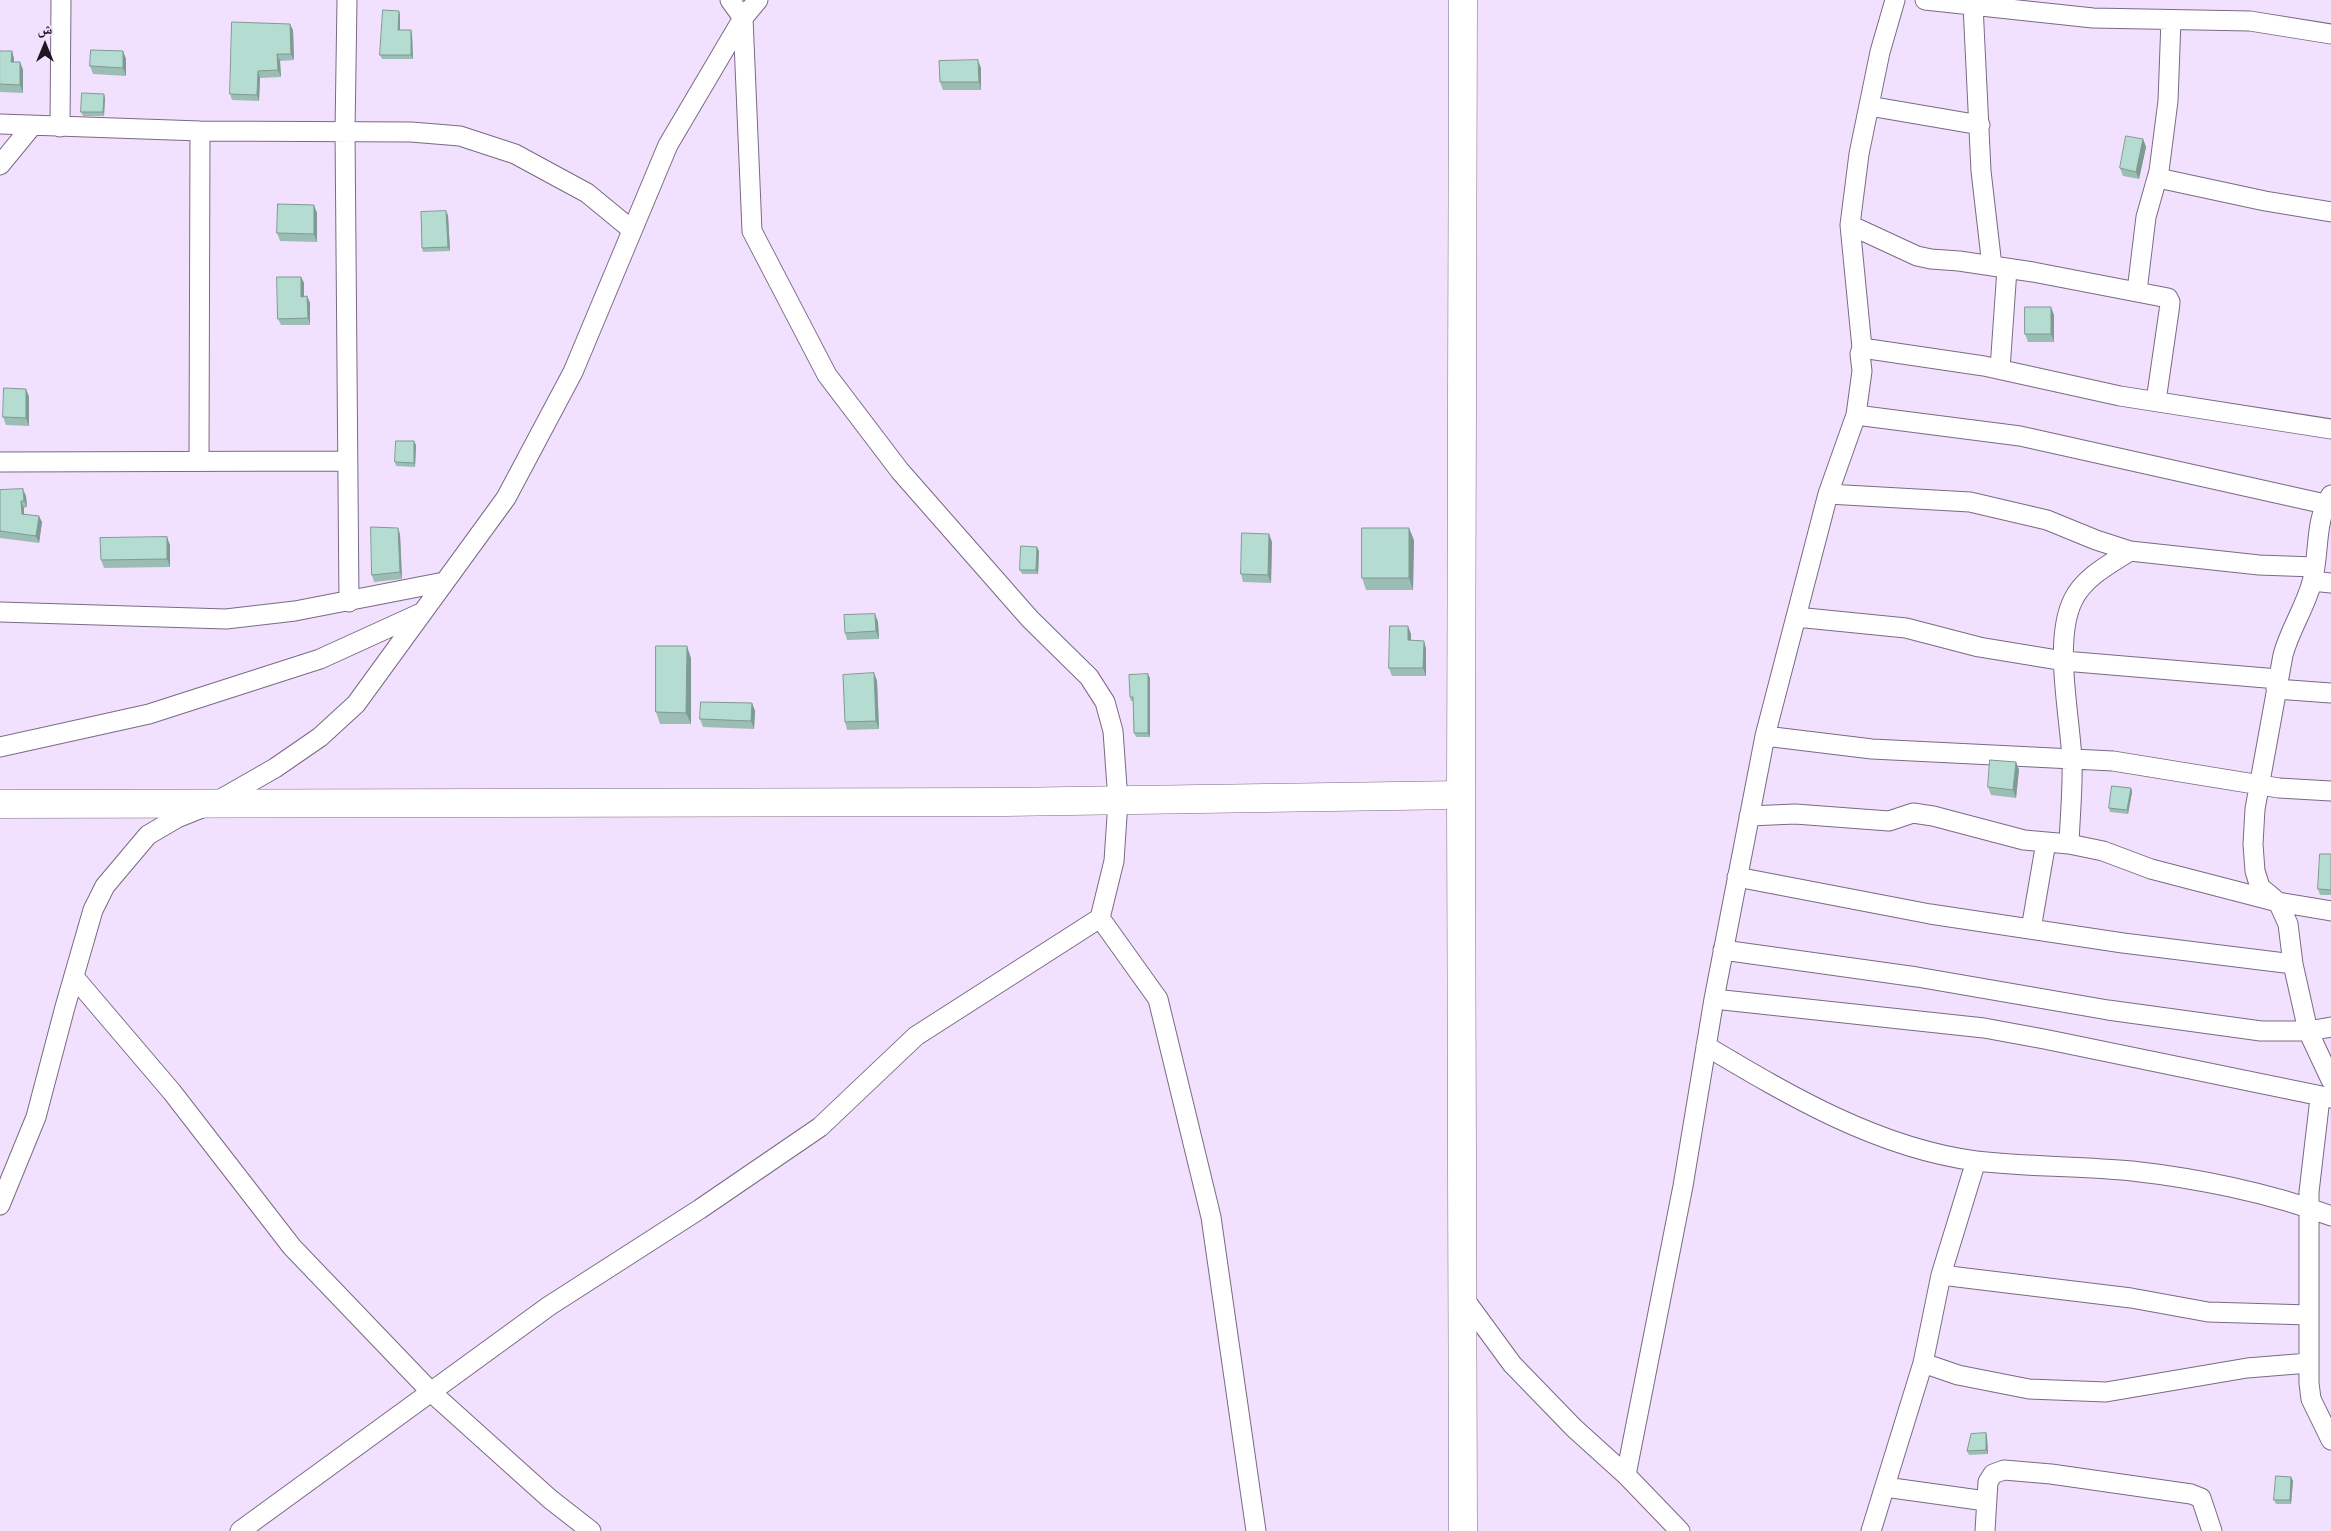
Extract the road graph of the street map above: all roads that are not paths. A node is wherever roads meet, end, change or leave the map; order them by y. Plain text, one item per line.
1 (61, 0) edge
2 (347, 0) edge
3 (730, 0) edge
4 (758, 0) edge
5 (1463, 0) edge
6 (1895, 0) edge
7 (1925, 0) edge
8 (1973, 5) junction
9 (743, 18) junction
10 (2171, 20) junction
11 (2331, 34) edge
12 (1869, 106) junction
13 (0, 124) edge
14 (1980, 125) junction
15 (32, 126) junction
16 (60, 127) junction
17 (200, 131) junction
18 (345, 131) junction
19 (0, 164) edge
20 (2158, 178) junction
21 (2331, 212) edge
22 (1850, 225) junction
23 (632, 230) junction
24 (1999, 267) junction
25 (2136, 291) junction
26 (1862, 348) junction
27 (2000, 369) junction
28 (2156, 401) junction
29 (1856, 415) junction
30 (2331, 428) edge
31 (199, 461) junction
32 (347, 461) junction
33 (0, 462) edge
34 (1828, 494) junction
35 (2328, 499) edge
36 (2130, 551) junction
37 (2313, 574) junction
38 (444, 582) junction
39 (2331, 582) edge
40 (349, 602) junction
41 (0, 612) edge
42 (424, 612) junction
43 (1796, 617) junction
44 (2064, 661) junction
45 (2277, 684) junction
46 (2331, 693) edge
47 (1765, 736) junction
48 (0, 747) edge
49 (2072, 760) junction
50 (2258, 785) junction
51 (2331, 791) edge
52 (1461, 795) junction
53 (1118, 801) junction
54 (0, 804) edge
55 (212, 804) junction
56 (1749, 816) junction
57 (2046, 842) junction
58 (2069, 844) junction
59 (1737, 877) junction
60 (2278, 902) junction
61 (2331, 911) edge
62 (1100, 918) junction
63 (2031, 929) junction
64 (1723, 950) junction
65 (2293, 964) junction
66 (74, 977) junction
67 (1714, 999) junction
68 (2331, 1027) edge
69 (2308, 1031) junction
70 (1706, 1046) junction
71 (2331, 1080) edge
72 (2326, 1098) edge
73 (1976, 1161) junction
74 (0, 1205) edge
75 (2309, 1207) junction
76 (2331, 1216) edge
77 (1941, 1275) junction
78 (1463, 1297) junction
79 (2309, 1315) junction
80 (1923, 1363) junction
81 (2309, 1363) junction
82 (432, 1392) junction
83 (2331, 1440) edge
84 (1626, 1475) junction
85 (1885, 1487) junction
86 (1986, 1501) junction
87 (240, 1531) edge
88 (591, 1531) edge
89 (1256, 1531) edge
90 (1463, 1531) edge
91 (1680, 1531) edge
92 (1871, 1531) edge
93 (1985, 1531) edge
94 (2212, 1531) edge

1 - 16 street
2 - 18 street
3 - 9 street
4 - 9 street
5 - 52 main road
6 - 12 street
7 - 8 street
8 - 10 street
8 - 14 street
9 - 23 street
9 - 53 street
10 - 11 street
10 - 20 street
12 - 14 street
12 - 22 street
13 - 15 street
14 - 24 street
15 - 16 street
15 - 19 street
16 - 17 street
17 - 18 street
17 - 31 street
18 - 23 street
18 - 32 street
20 - 21 street
20 - 25 street
22 - 24 street
22 - 26 street
23 - 38 street
24 - 25 street
24 - 27 street
25 - 28 street
26 - 27 street
26 - 29 street
27 - 28 street
28 - 30 street
29 - 34 street
29 - 35 street
31 - 32 street
31 - 33 street
32 - 40 street
34 - 36 street
34 - 43 street
35 - 37 street
36 - 37 street
36 - 44 street
37 - 39 street
37 - 45 street
38 - 40 street
38 - 42 street
40 - 41 street
42 - 48 street
42 - 55 street
43 - 44 street
43 - 47 street
44 - 45 street
44 - 49 street
45 - 46 street
45 - 50 street
47 - 49 street
47 - 56 street
49 - 50 street
49 - 58 street
50 - 51 street
50 - 60 street
52 - 53 main road
52 - 78 main road
53 - 55 main road
53 - 62 street
54 - 55 main road
55 - 66 street
56 - 57 street
56 - 59 street
57 - 58 street
57 - 63 street
58 - 60 street
59 - 63 street
59 - 64 street
60 - 61 street
60 - 65 street
62 - 82 street
62 - 89 street
63 - 65 street
64 - 67 street
64 - 69 street
65 - 69 street
66 - 74 street
66 - 82 street
67 - 70 street
67 - 72 street
68 - 69 street
69 - 71 street
70 - 73 street
70 - 84 street
72 - 75 street
73 - 75 street
73 - 77 street
75 - 76 street
75 - 79 street
77 - 79 street
77 - 80 street
78 - 84 street
78 - 90 main road
79 - 81 street
80 - 81 street
80 - 85 street
81 - 83 street
82 - 87 street
82 - 88 street
84 - 91 street
85 - 86 street
85 - 92 street
86 - 93 street
86 - 94 street

